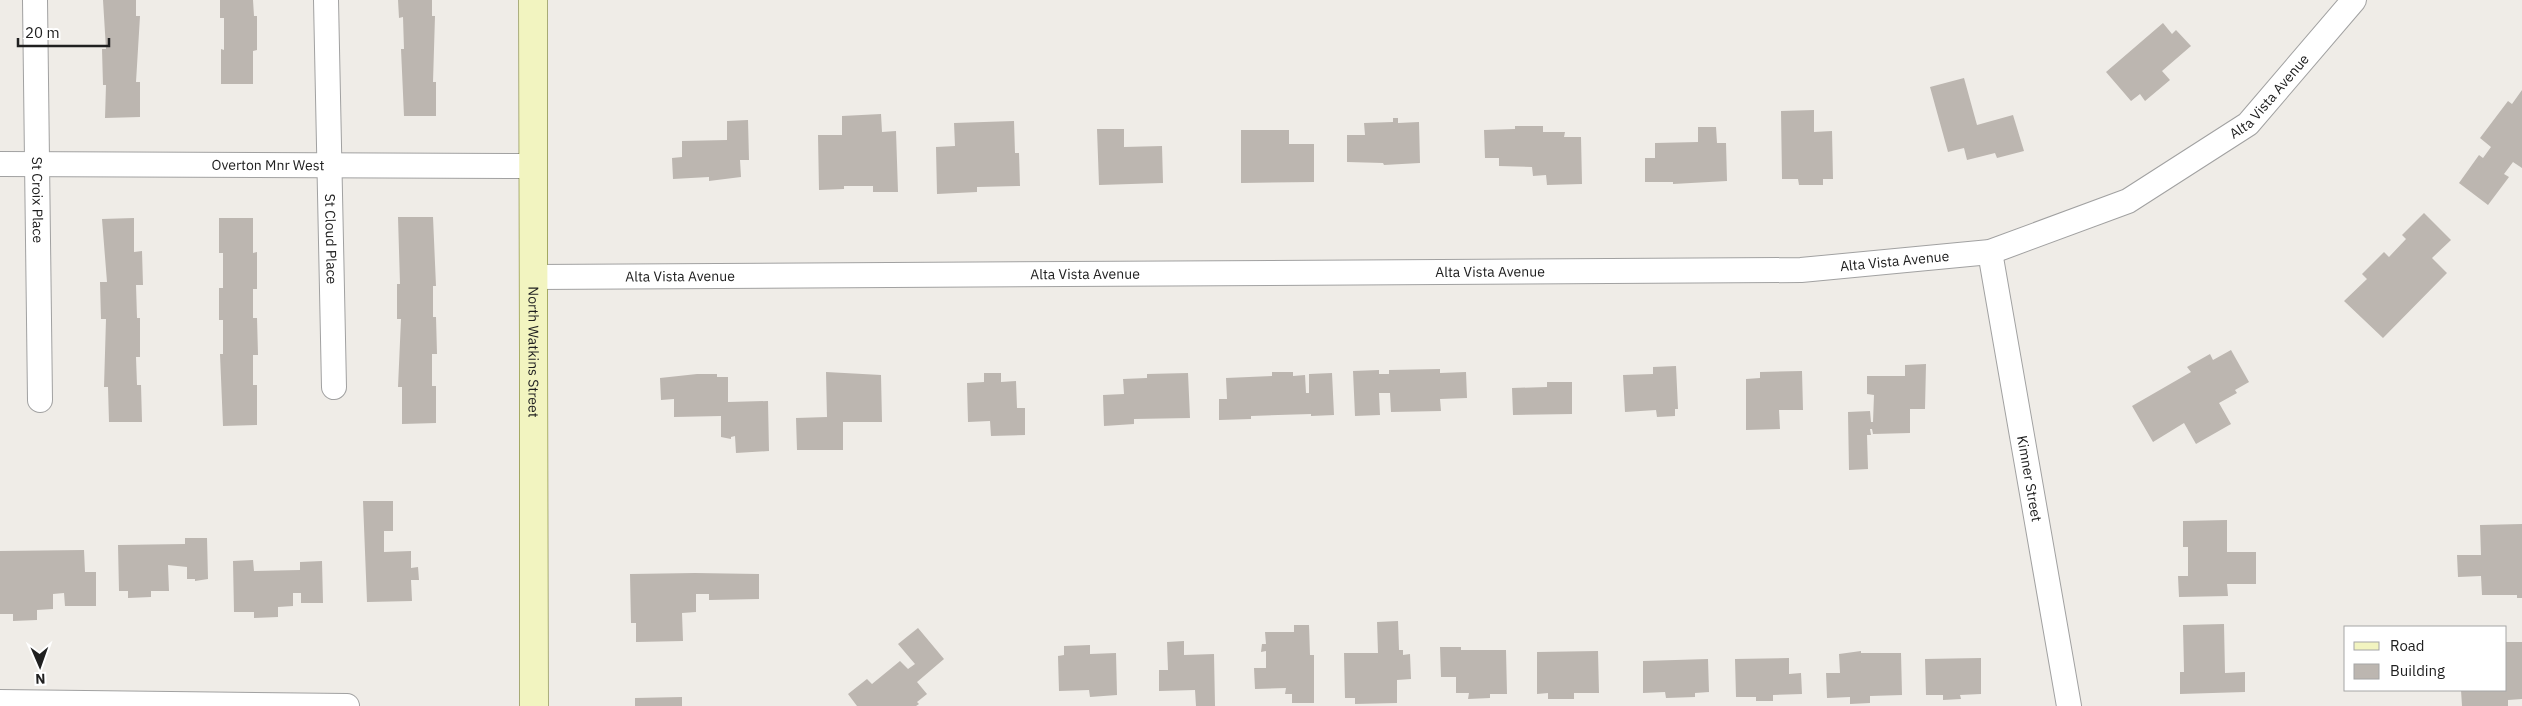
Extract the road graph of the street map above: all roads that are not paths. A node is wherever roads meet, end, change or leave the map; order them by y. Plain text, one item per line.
1 (35, 0) edge
2 (326, 0) edge
3 (534, 0) edge
4 (2354, 0) edge
5 (0, 164) edge
6 (37, 164) junction
7 (330, 165) junction
8 (534, 166) junction
9 (1990, 252) junction
10 (535, 277) junction
11 (334, 387) dead end
12 (40, 400) dead end
13 (0, 702) edge
14 (347, 706) edge
15 (534, 706) edge
16 (2069, 706) edge

1 - 6 street, St Croix Place
2 - 7 street, St Cloud Place
3 - 8 main road, North Watkins Street
4 - 9 street, Alta Vista Avenue
5 - 6 street, Overton Mnr West
6 - 7 street, Overton Mnr West
6 - 12 street, St Croix Place
7 - 8 street, Overton Mnr West
7 - 11 street, St Cloud Place
8 - 10 main road, North Watkins Street
9 - 10 street, Alta Vista Avenue
9 - 16 street, Kimner Street
10 - 15 main road, North Watkins Street
13 - 14 street

